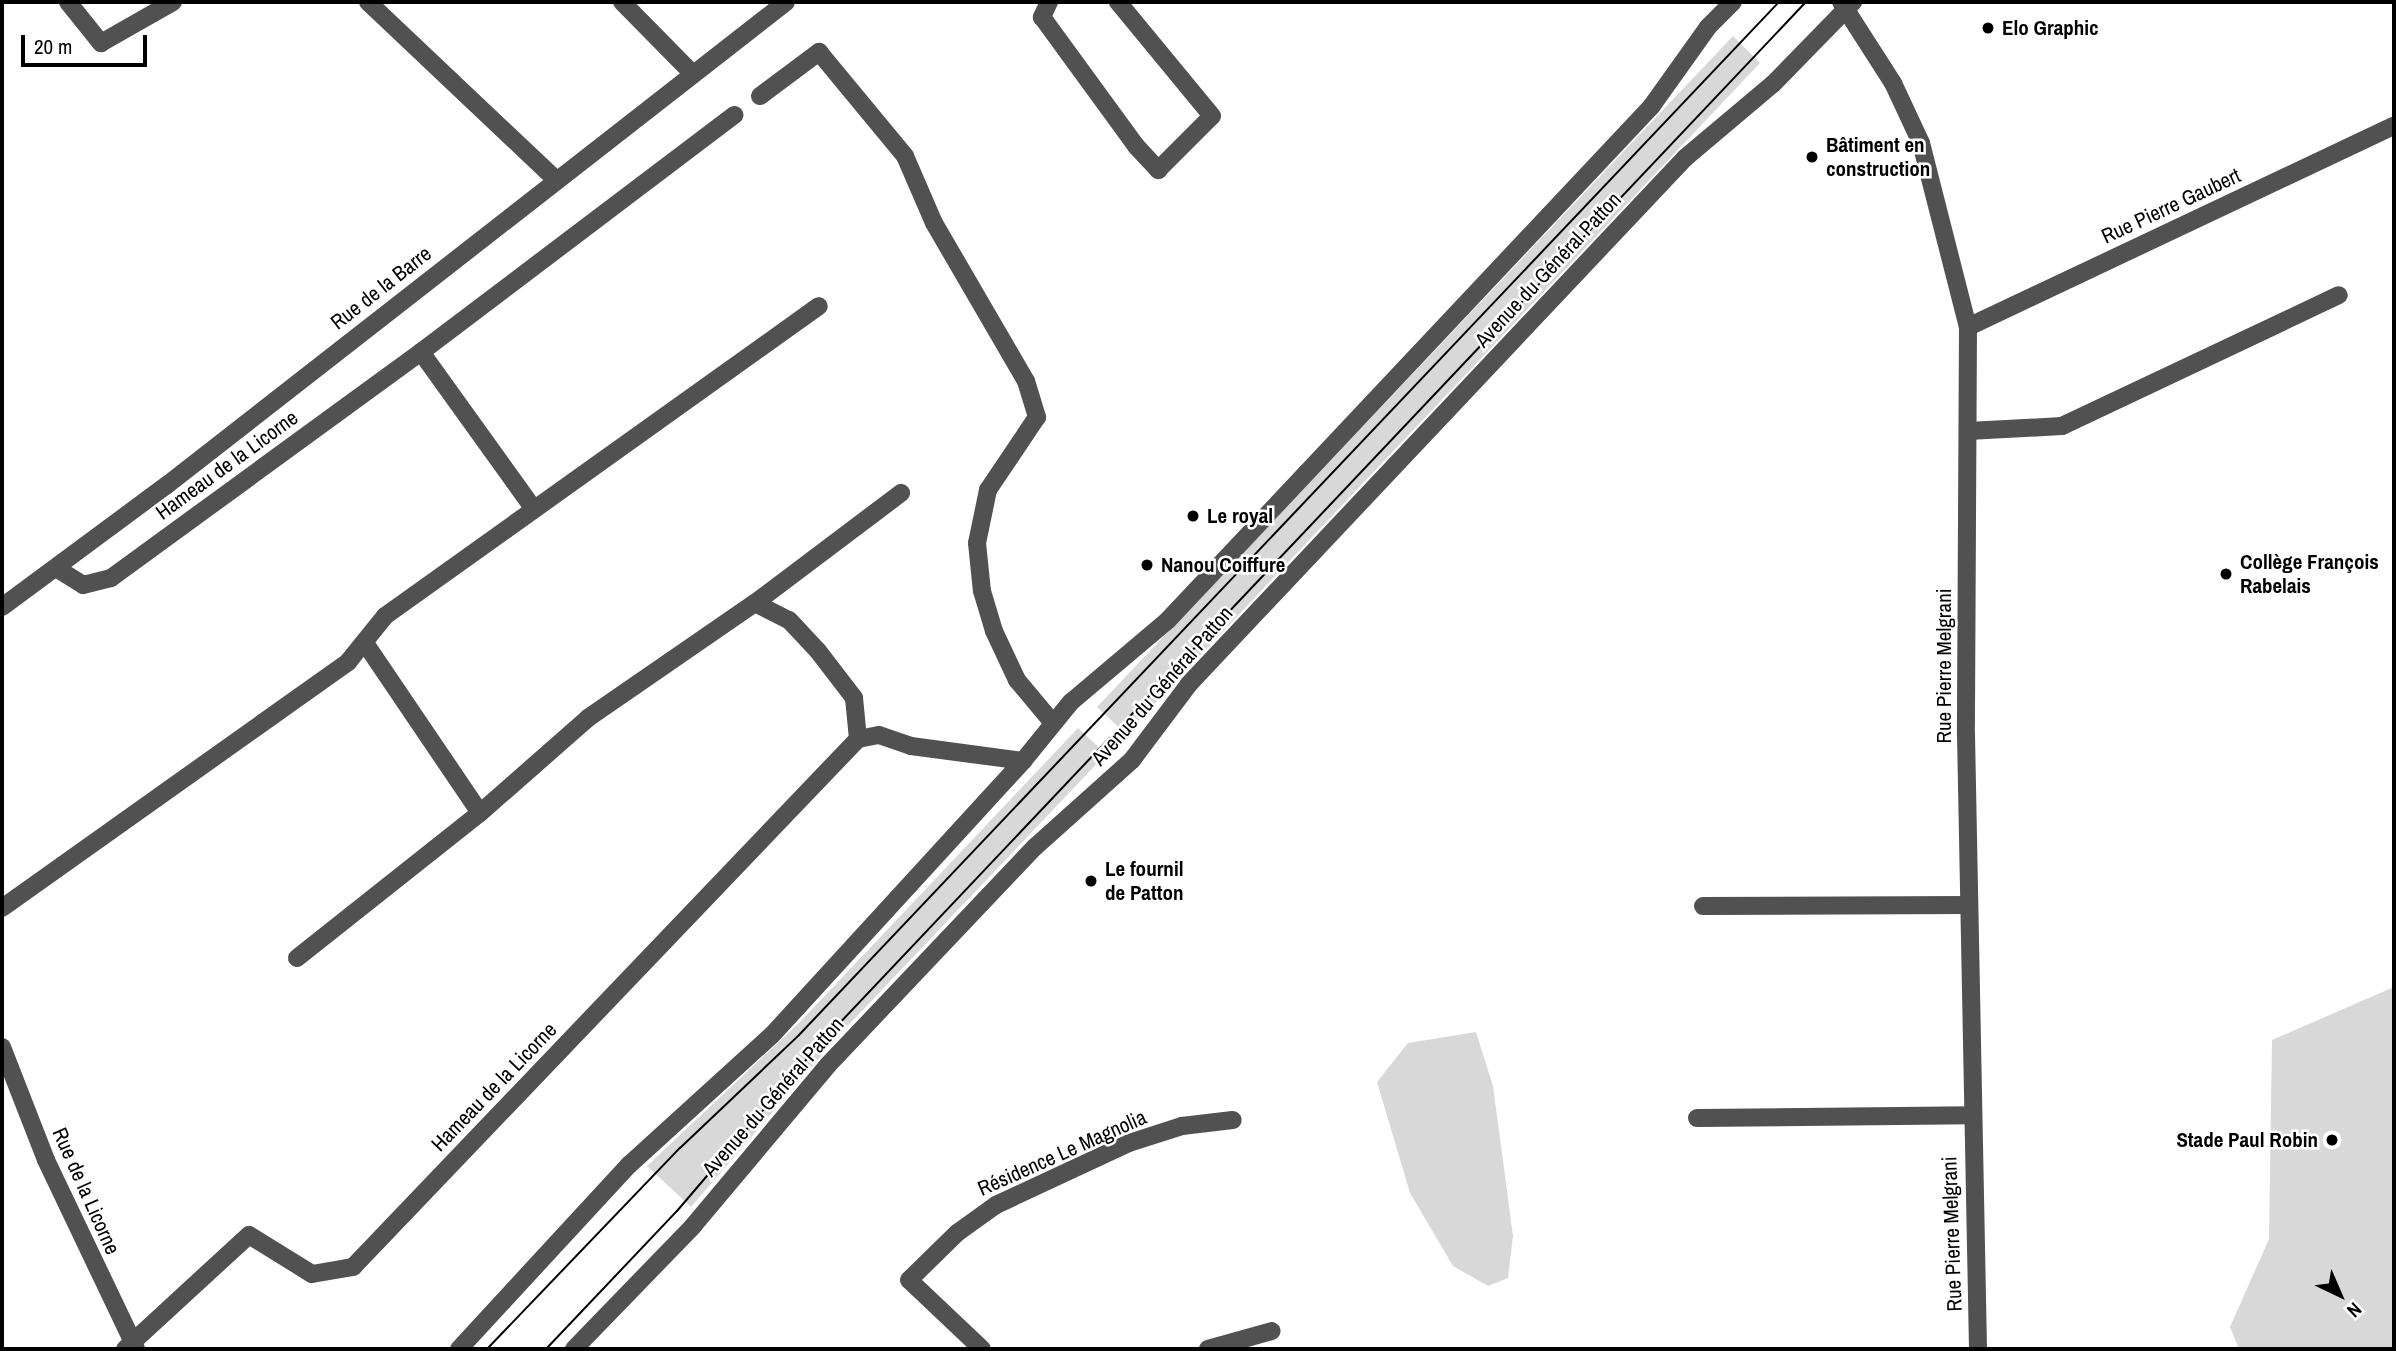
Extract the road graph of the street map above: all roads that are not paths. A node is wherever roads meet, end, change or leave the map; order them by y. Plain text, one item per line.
1 (68, 2) edge
2 (173, 2) edge
3 (368, 2) edge
4 (622, 2) edge
5 (786, 2) edge
6 (1049, 2) edge
7 (1118, 2) edge
8 (1733, 2) edge
9 (1847, 4) edge
10 (692, 73) junction
11 (760, 96) dead end
12 (734, 115) dead end
13 (2394, 127) edge
14 (557, 181) junction
15 (2339, 295) dead end
16 (819, 306) dead end
17 (1968, 327) junction
18 (421, 352) junction
19 (1968, 431) junction
20 (901, 493) dead end
21 (533, 508) junction
22 (56, 568) junction
23 (755, 603) junction
24 (2, 607) edge
25 (365, 643) junction
26 (1053, 723) junction
27 (858, 739) junction
28 (1023, 761) junction
29 (480, 813) junction
30 (1969, 905) junction
31 (1703, 906) dead end
32 (2, 908) edge
33 (296, 958) dead end
34 (2, 1047) edge
35 (1971, 1115) junction
36 (1697, 1118) dead end
37 (1233, 1120) dead end
38 (1272, 1331) dead end
39 (131, 1347) edge
40 (458, 1349) edge
41 (574, 1349) edge
42 (982, 1349) edge
43 (1208, 1349) edge
44 (1978, 1349) edge

1 - 2 street
3 - 14 street
4 - 10 street
5 - 10 street, Rue de la Barre
6 - 7 street
8 - 26 street, Avenue du Général Patton
9 - 17 street, Rue Pierre Melgrani
9 - 41 street, Avenue du Général Patton
10 - 14 street, Rue de la Barre
11 - 26 street
12 - 18 street, Hameau de la Licorne
13 - 17 street, Rue Pierre Gaubert
14 - 22 street, Rue de la Barre
15 - 19 street
16 - 21 street
17 - 19 street, Rue Pierre Melgrani
18 - 21 street
18 - 22 street, Hameau de la Licorne
19 - 30 street, Rue Pierre Melgrani
20 - 23 street
21 - 25 street
22 - 24 street, Rue de la Barre
23 - 27 street
23 - 29 street
25 - 29 street
25 - 32 street
26 - 28 street, Avenue du Général Patton
27 - 28 street
27 - 39 street, Hameau de la Licorne
28 - 40 street, Avenue du Général Patton
29 - 33 street
30 - 31 street
30 - 35 street, Rue Pierre Melgrani
34 - 39 street, Rue de la Licorne
35 - 36 street
35 - 44 street, Rue Pierre Melgrani
37 - 42 street, Résidence Le Magnolia
38 - 43 street

